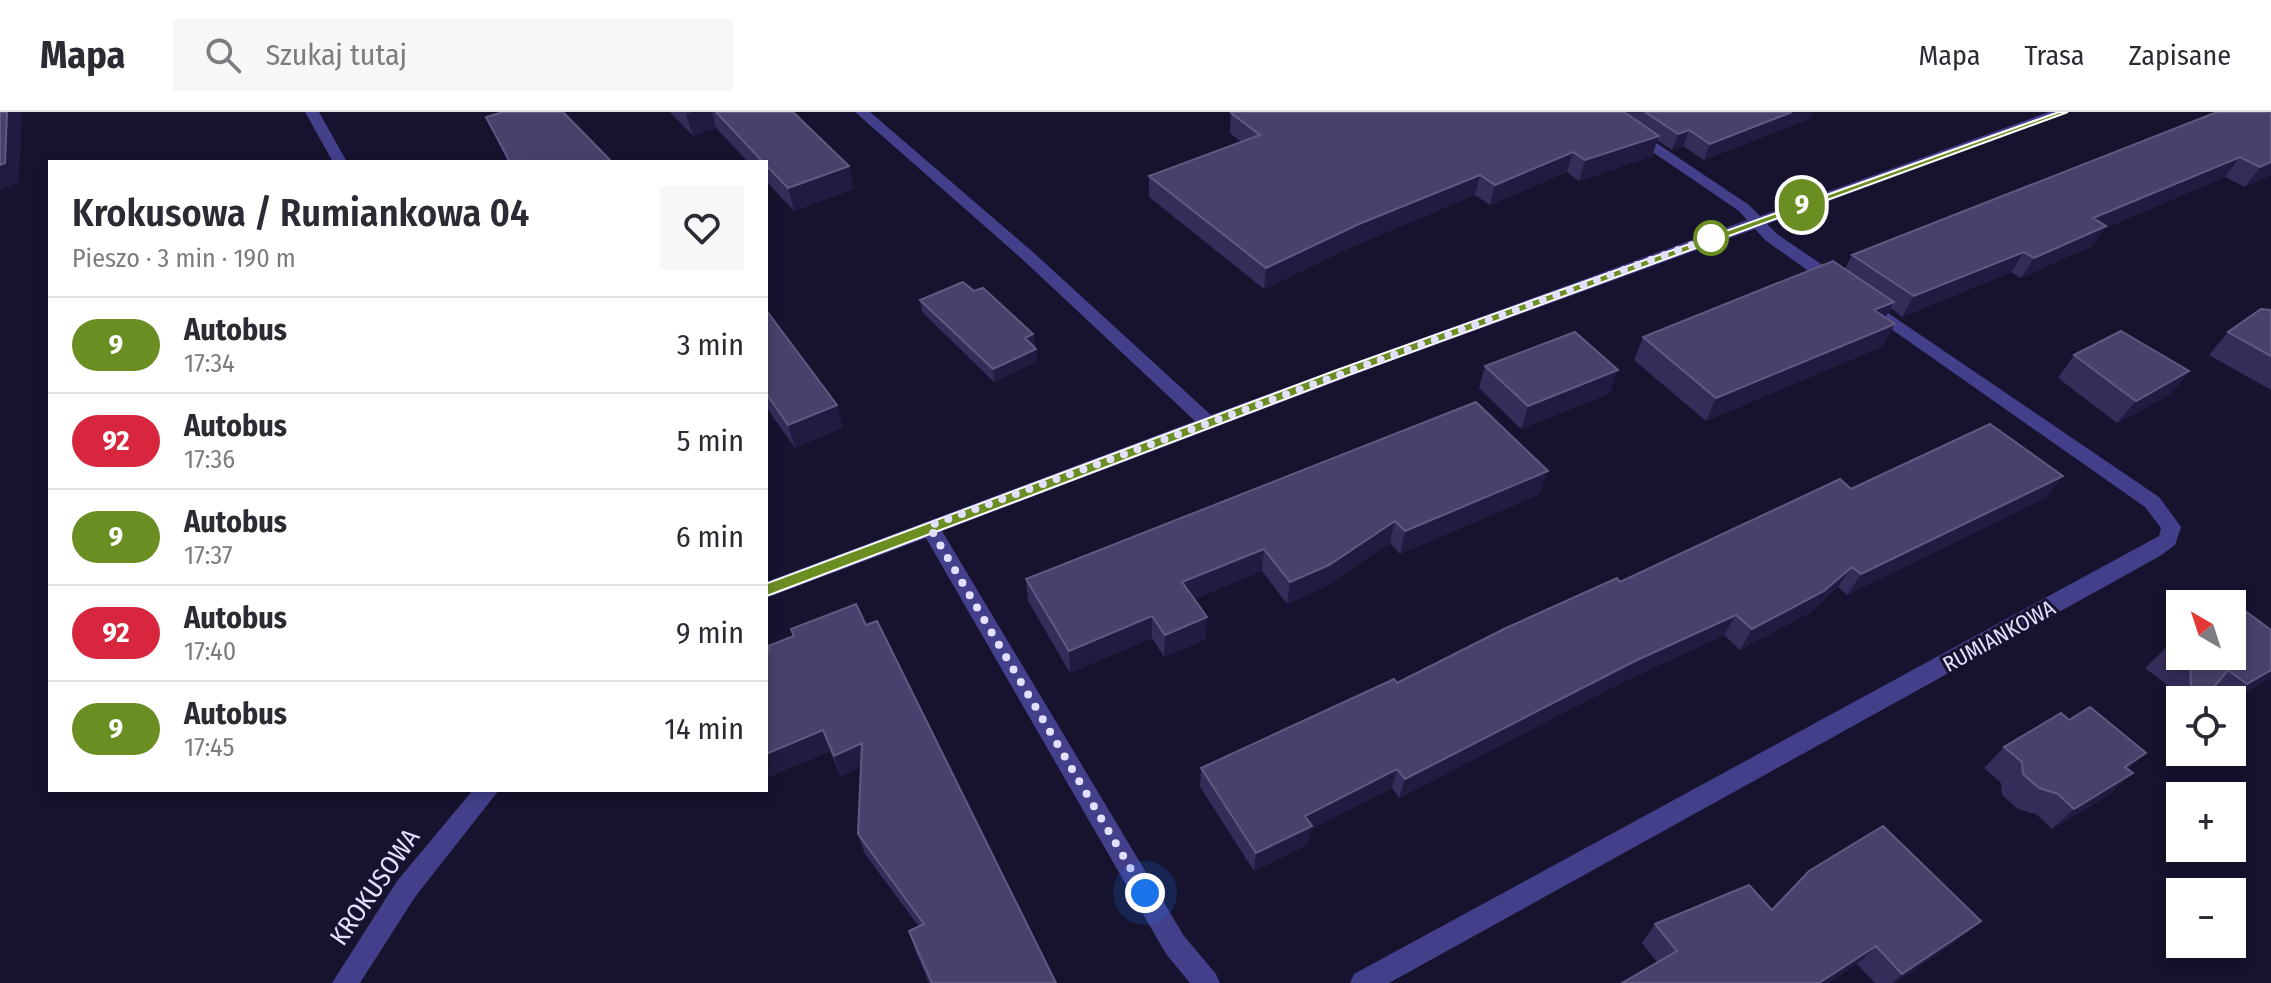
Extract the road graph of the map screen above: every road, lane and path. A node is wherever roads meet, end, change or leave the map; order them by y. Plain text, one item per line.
1 (312, 112) edge
2 (862, 112) edge
3 (1601, 112) edge
4 (2062, 112) edge
5 (339, 160) edge
6 (1756, 222) junction
7 (1208, 423) junction
8 (929, 526) junction
9 (768, 589) edge
10 (485, 792) edge
11 (345, 983) edge
12 (1207, 983) edge
13 (1363, 983) edge

1 - 5 street
2 - 7 street
3 - 6 street
4 - 6 street
6 - 7 street
6 - 13 street, RUMIANKOWA
7 - 8 street
8 - 9 street
8 - 12 street
10 - 11 street, KROKUSOWA

